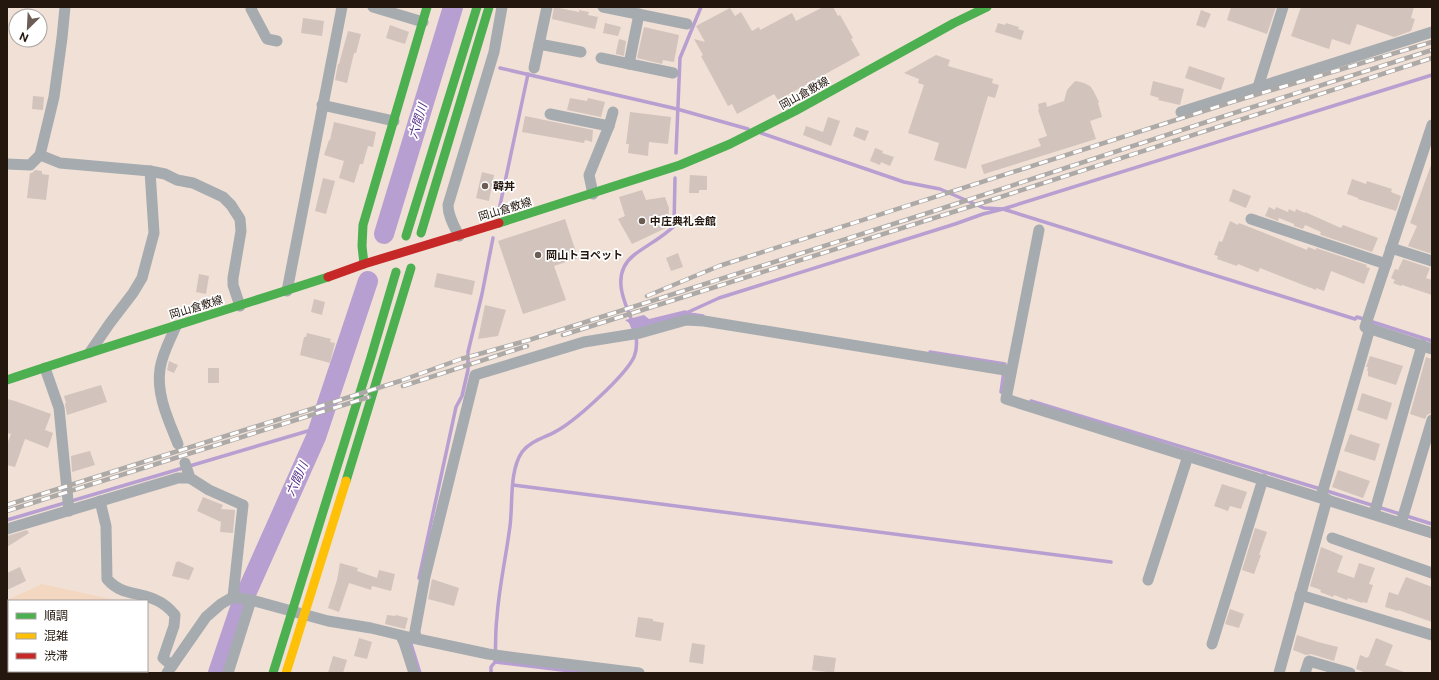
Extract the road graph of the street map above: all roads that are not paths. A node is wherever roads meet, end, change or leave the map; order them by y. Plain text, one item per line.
1 (65, 7) edge
2 (252, 7) edge
3 (342, 7) edge
4 (373, 7) edge
5 (427, 7) edge
6 (476, 7) edge
7 (489, 7) edge
8 (502, 7) edge
9 (547, 7) edge
10 (603, 7) edge
11 (987, 7) edge
12 (1283, 7) edge
13 (968, 11) edge
14 (640, 14) junction
15 (423, 22) junction
16 (687, 24) dead end
17 (1432, 32) edge
18 (277, 41) dead end
19 (539, 44) junction
20 (581, 52) dead end
21 (601, 58) dead end
22 (629, 64) junction
23 (534, 68) dead end
24 (673, 73) dead end
25 (1258, 86) junction
26 (322, 105) junction
27 (614, 112) dead end
28 (1181, 112) dead end
29 (550, 114) dead end
30 (394, 121) junction
31 (1432, 125) edge
32 (608, 126) junction
33 (1428, 153) edge
34 (40, 156) junction
35 (7, 164) edge
36 (150, 171) junction
37 (593, 194) junction
38 (1251, 219) dead end
39 (1039, 230) dead end
40 (421, 233) dead end
41 (406, 236) dead end
42 (459, 236) junction
43 (1391, 248) junction
44 (1432, 261) edge
45 (364, 264) junction
46 (1386, 264) junction
47 (411, 268) dead end
48 (396, 272) dead end
49 (287, 291) junction
50 (240, 306) junction
51 (1368, 324) junction
52 (176, 326) junction
53 (1427, 347) edge
54 (90, 352) junction
55 (44, 368) junction
56 (1007, 370) junction
57 (7, 380) edge
58 (1432, 420) edge
59 (178, 444) dead end
60 (1188, 456) junction
61 (1263, 479) junction
62 (1324, 494) junction
63 (100, 501) junction
64 (68, 505) junction
65 (1375, 509) junction
66 (1403, 518) junction
67 (7, 529) edge
68 (1432, 533) edge
69 (1332, 538) dead end
70 (1432, 573) edge
71 (1148, 580) dead end
72 (1300, 595) junction
73 (243, 599) junction
74 (298, 612) junction
75 (1432, 635) edge
76 (409, 637) junction
77 (1212, 644) dead end
78 (169, 670) edge
79 (600, 671) edge
80 (1346, 672) edge
81 (228, 673) edge
82 (273, 673) edge
83 (286, 673) edge
84 (414, 673) edge
85 (639, 673) edge
86 (1279, 673) edge
87 (1305, 673) edge

1 - 34 street
2 - 18 street
3 - 26 street
4 - 15 street
5 - 15 street
6 - 41 street
7 - 40 street
8 - 42 street
9 - 19 street
10 - 14 street
11 - 13 street, 岡山倉敷線
12 - 25 street
13 - 37 street, 岡山倉敷線
14 - 16 street
14 - 22 street
15 - 30 street
17 - 25 street
19 - 20 street
19 - 23 street
21 - 22 street
22 - 24 street
25 - 28 street
26 - 30 street
26 - 49 street
27 - 32 street
29 - 32 street
30 - 45 street
31 - 33 street
32 - 37 street
33 - 43 street
34 - 35 street
34 - 36 street
36 - 50 street
36 - 54 street
37 - 42 street, 岡山倉敷線
38 - 46 street
39 - 56 street
42 - 45 street, 岡山倉敷線
43 - 44 street
43 - 46 street
45 - 49 street, 岡山倉敷線
46 - 51 street
47 - 74 street
48 - 74 street
49 - 50 street, 岡山倉敷線
50 - 52 street, 岡山倉敷線
51 - 53 street
51 - 62 street
52 - 54 street, 岡山倉敷線
52 - 59 street
53 - 65 street
54 - 55 street, 岡山倉敷線
55 - 57 street, 岡山倉敷線
55 - 64 street
56 - 60 street
56 - 76 street
58 - 66 street
60 - 61 street
60 - 71 street
61 - 62 street
61 - 77 street
62 - 65 street
62 - 72 street
63 - 64 street
63 - 73 street
63 - 78 street
64 - 67 street
65 - 66 street
66 - 68 street
69 - 70 street
72 - 75 street
72 - 86 street
73 - 74 street
73 - 78 street
73 - 81 street
74 - 76 street
74 - 82 street
74 - 83 street
76 - 79 street
76 - 84 street
79 - 85 street
80 - 87 street

